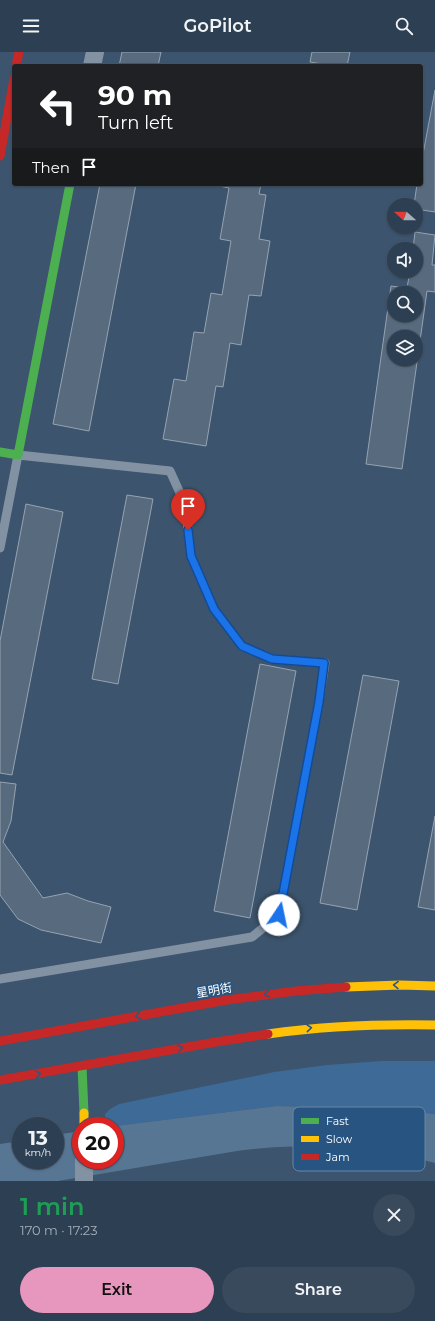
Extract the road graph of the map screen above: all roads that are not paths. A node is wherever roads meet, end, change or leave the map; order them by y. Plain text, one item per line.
1 (19, 52) edge
2 (95, 52) edge
3 (16, 64) edge
4 (92, 64) edge
5 (12, 90) edge
6 (0, 156) edge
7 (70, 186) edge
8 (0, 452) edge
9 (18, 455) junction
10 (0, 548) edge
11 (0, 979) edge
12 (435, 986) edge
13 (435, 1026) edge
14 (0, 1041) edge
15 (82, 1066) junction
16 (0, 1080) edge
17 (84, 1117) edge
18 (84, 1169) edge
19 (84, 1181) edge

1 - 3 main road
2 - 4 street
5 - 6 main road
7 - 9 main road
8 - 9 main road
9 - 10 lane
9 - 11 lane
12 -> 14 main road, 星明街
15 -> 13 main road
16 -> 15 main road
15 - 17 main road, bridge
18 - 19 street

